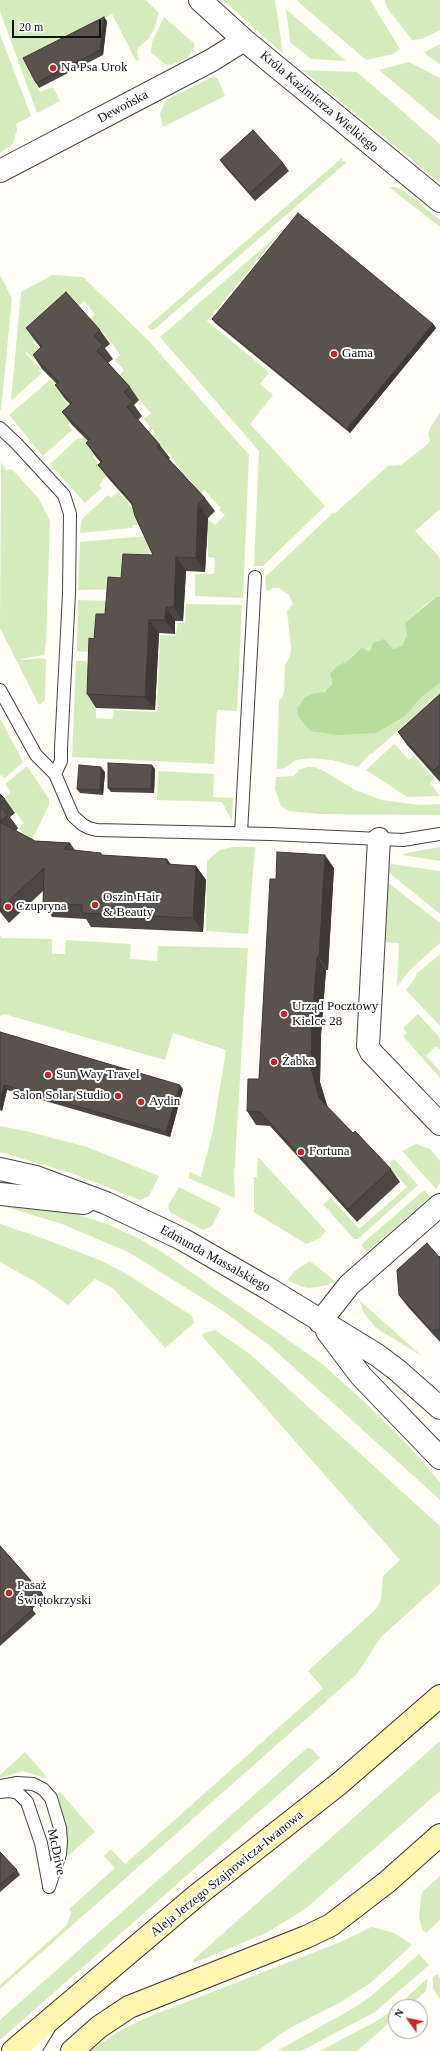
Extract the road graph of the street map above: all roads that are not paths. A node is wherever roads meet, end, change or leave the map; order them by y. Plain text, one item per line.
1 (200, 0) edge
2 (244, 40) junction
3 (0, 171) edge
4 (440, 201) edge
5 (0, 428) edge
6 (255, 577) dead end
7 (0, 690) edge
8 (55, 774) junction
9 (241, 833) junction
10 (440, 834) edge
11 (379, 839) junction
12 (440, 1124) edge
13 (0, 1169) edge
14 (0, 1194) edge
15 (106, 1203) junction
16 (440, 1205) edge
17 (320, 1322) junction
18 (440, 1408) edge
19 (440, 1458) edge
20 (440, 1696) edge
21 (0, 1786) edge
22 (0, 1792) edge
23 (440, 1835) edge
24 (60, 2010) junction
25 (13, 2051) edge
26 (35, 2051) edge
27 (72, 2051) edge

1 - 2 street, Króla Kazimierza Wielkiego
2 - 3 street, Dewońska
2 - 4 street, Króla Kazimierza Wielkiego
5 - 8 lane
6 - 9 lane
7 - 8 lane
8 - 9 lane
9 - 11 lane
10 - 11 lane
11 - 12 street
13 - 15 street, Edmunda Massalskiego
14 - 15 street, Edmunda Massalskiego
15 - 17 street, Edmunda Massalskiego
16 - 17 street
17 - 18 street, Edmunda Massalskiego
17 - 19 street, Edmunda Massalskiego
20 - 24 main road, Aleja Jerzego Szajnowicza-Iwanowa
21 - 22 lane, McDrive
23 - 27 main road
24 - 25 main road, Aleja Jerzego Szajnowicza-Iwanowa
24 - 26 lane

